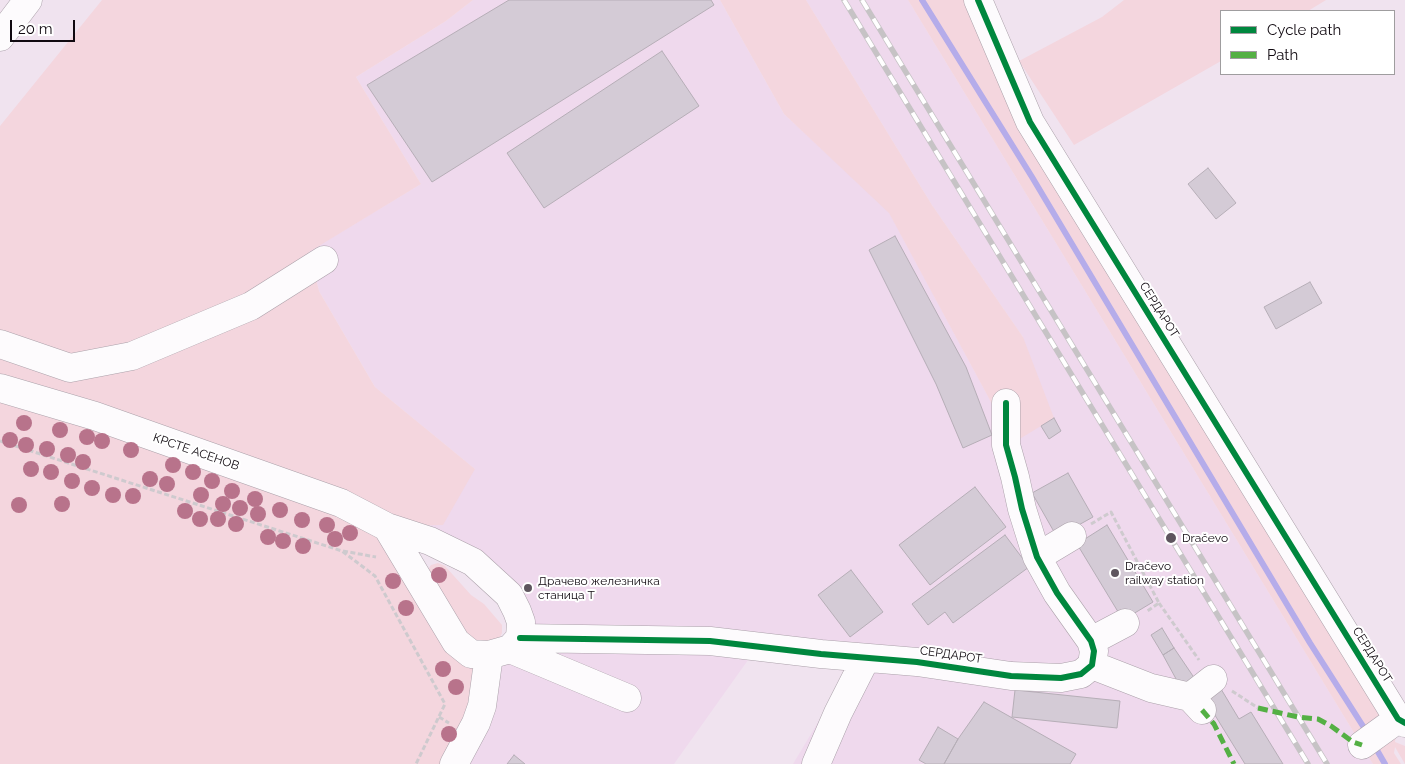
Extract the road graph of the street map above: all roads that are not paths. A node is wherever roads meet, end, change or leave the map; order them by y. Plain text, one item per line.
1 (28, 0) edge
2 (978, 0) edge
3 (0, 37) edge
4 (324, 260) dead end
5 (0, 344) edge
6 (0, 388) edge
7 (1006, 403) dead end
8 (387, 527) junction
9 (1072, 536) road end
10 (1037, 557) junction
11 (1134, 619) road end
12 (506, 647) junction
13 (1091, 653) junction
14 (866, 658) junction
15 (1213, 679) dead end
16 (627, 698) dead end
17 (1401, 721) edge
18 (1362, 745) dead end
19 (454, 764) edge
20 (816, 764) edge

1 - 3 street
2 - 17 street, СЕРДАРОТ
4 - 5 street
6 - 8 street, КРСТЕ АСЕНОВ
7 - 10 street
8 - 12 street
8 - 12 street, КРСТЕ АСЕНОВ
9 - 10 street
10 - 13 street
11 - 13 street, СЕРДАРОТ
12 - 14 street, СЕРДАРОТ
12 - 16 street
12 - 19 street
13 - 14 street, СЕРДАРОТ
13 - 15 street
14 - 20 street
17 - 18 street

